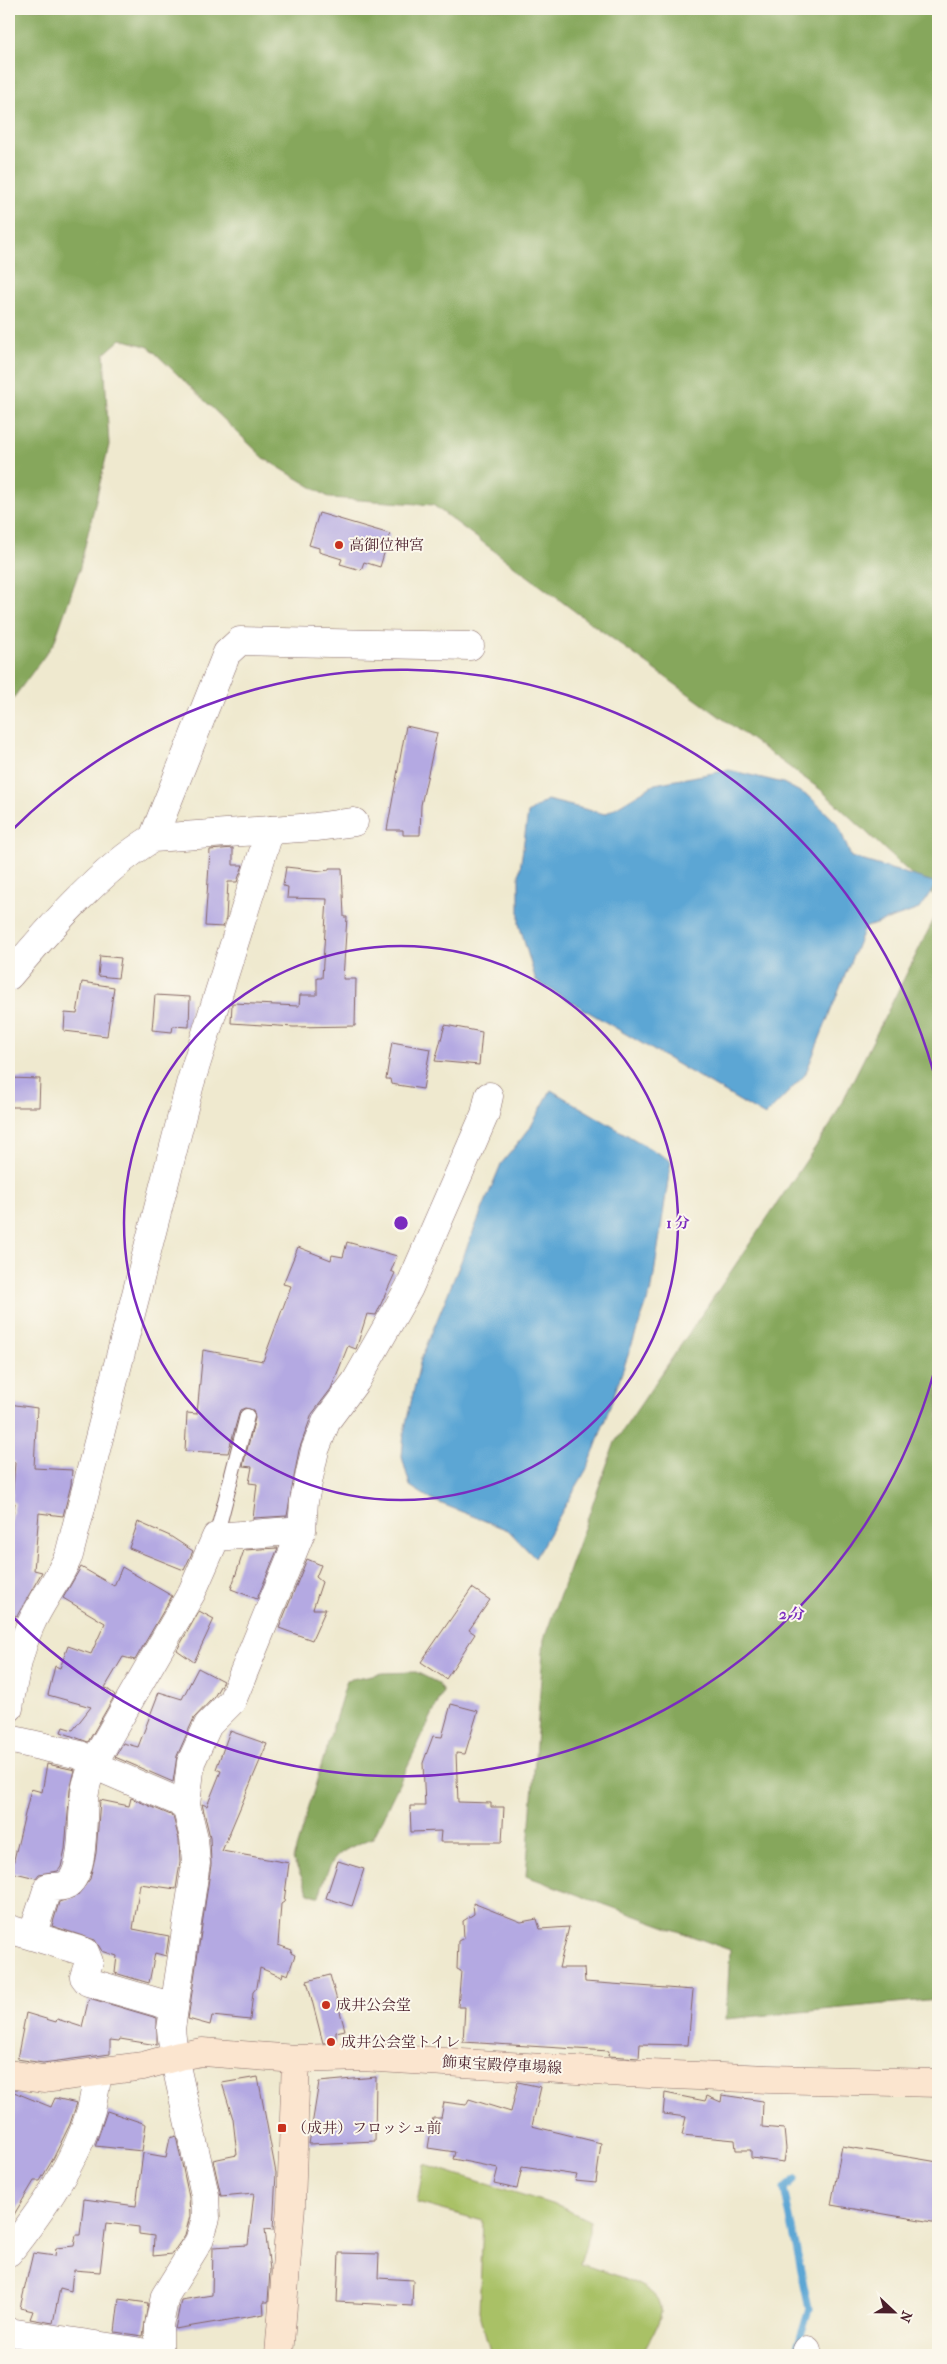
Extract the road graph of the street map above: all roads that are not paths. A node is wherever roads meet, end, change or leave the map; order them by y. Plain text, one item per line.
1 (470, 646) dead end
2 (354, 822) dead end
3 (270, 830) junction
4 (153, 838) junction
5 (9, 976) edge
6 (488, 1096) dead end
7 (247, 1416) dead end
8 (302, 1530) junction
9 (216, 1537) junction
10 (9, 1708) edge
11 (9, 1740) edge
12 (94, 1762) junction
13 (186, 1805) junction
14 (15, 1934) edge
15 (174, 2007) junction
16 (174, 2058) junction
17 (296, 2059) junction
18 (98, 2072) junction
19 (9, 2074) edge
20 (938, 2084) edge
21 (9, 2252) edge
22 (9, 2332) edge
23 (160, 2354) edge
24 (279, 2355) edge

1 - 4 street
2 - 3 street
3 - 4 street
3 - 10 street
4 - 5 street
6 - 8 street
7 - 9 lane
8 - 9 street
8 - 13 street
9 - 12 street
11 - 12 street
12 - 13 street
12 - 14 street
13 - 15 street
14 - 15 street
15 - 16 street
16 - 17 main road, 飾東宝殿停車場線
16 - 18 main road, 飾東宝殿停車場線
16 - 23 street
17 - 20 main road, 飾東宝殿停車場線
17 - 24 main road
18 - 19 main road, 飾東宝殿停車場線
18 - 21 street
22 - 23 street

